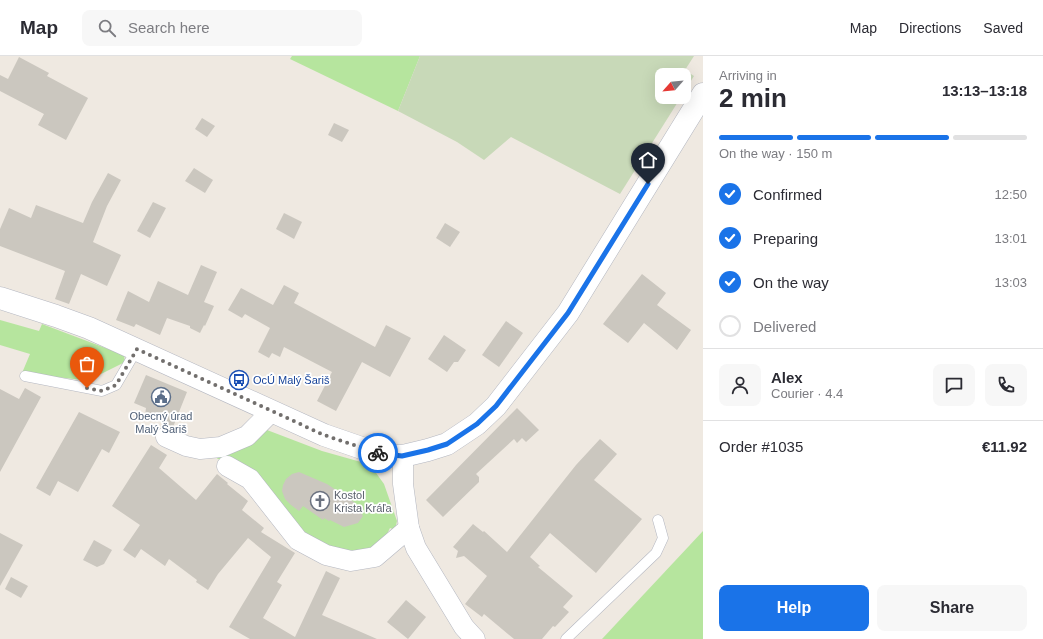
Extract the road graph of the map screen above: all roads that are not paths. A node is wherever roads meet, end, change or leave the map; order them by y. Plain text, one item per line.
1 (703, 94) edge
2 (0, 298) edge
3 (137, 349) junction
4 (25, 376) dead end
5 (271, 412) junction
6 (166, 437) dead end
7 (402, 456) junction
8 (227, 466) dead end
9 (658, 520) dead end
10 (408, 528) junction
11 (465, 635) edge
12 (566, 639) edge

1 - 7 street
2 - 3 street
3 - 4 lane
3 - 5 street
5 - 6 street
5 - 7 street
7 - 10 street
8 - 10 street
9 - 12 lane
10 - 11 street

